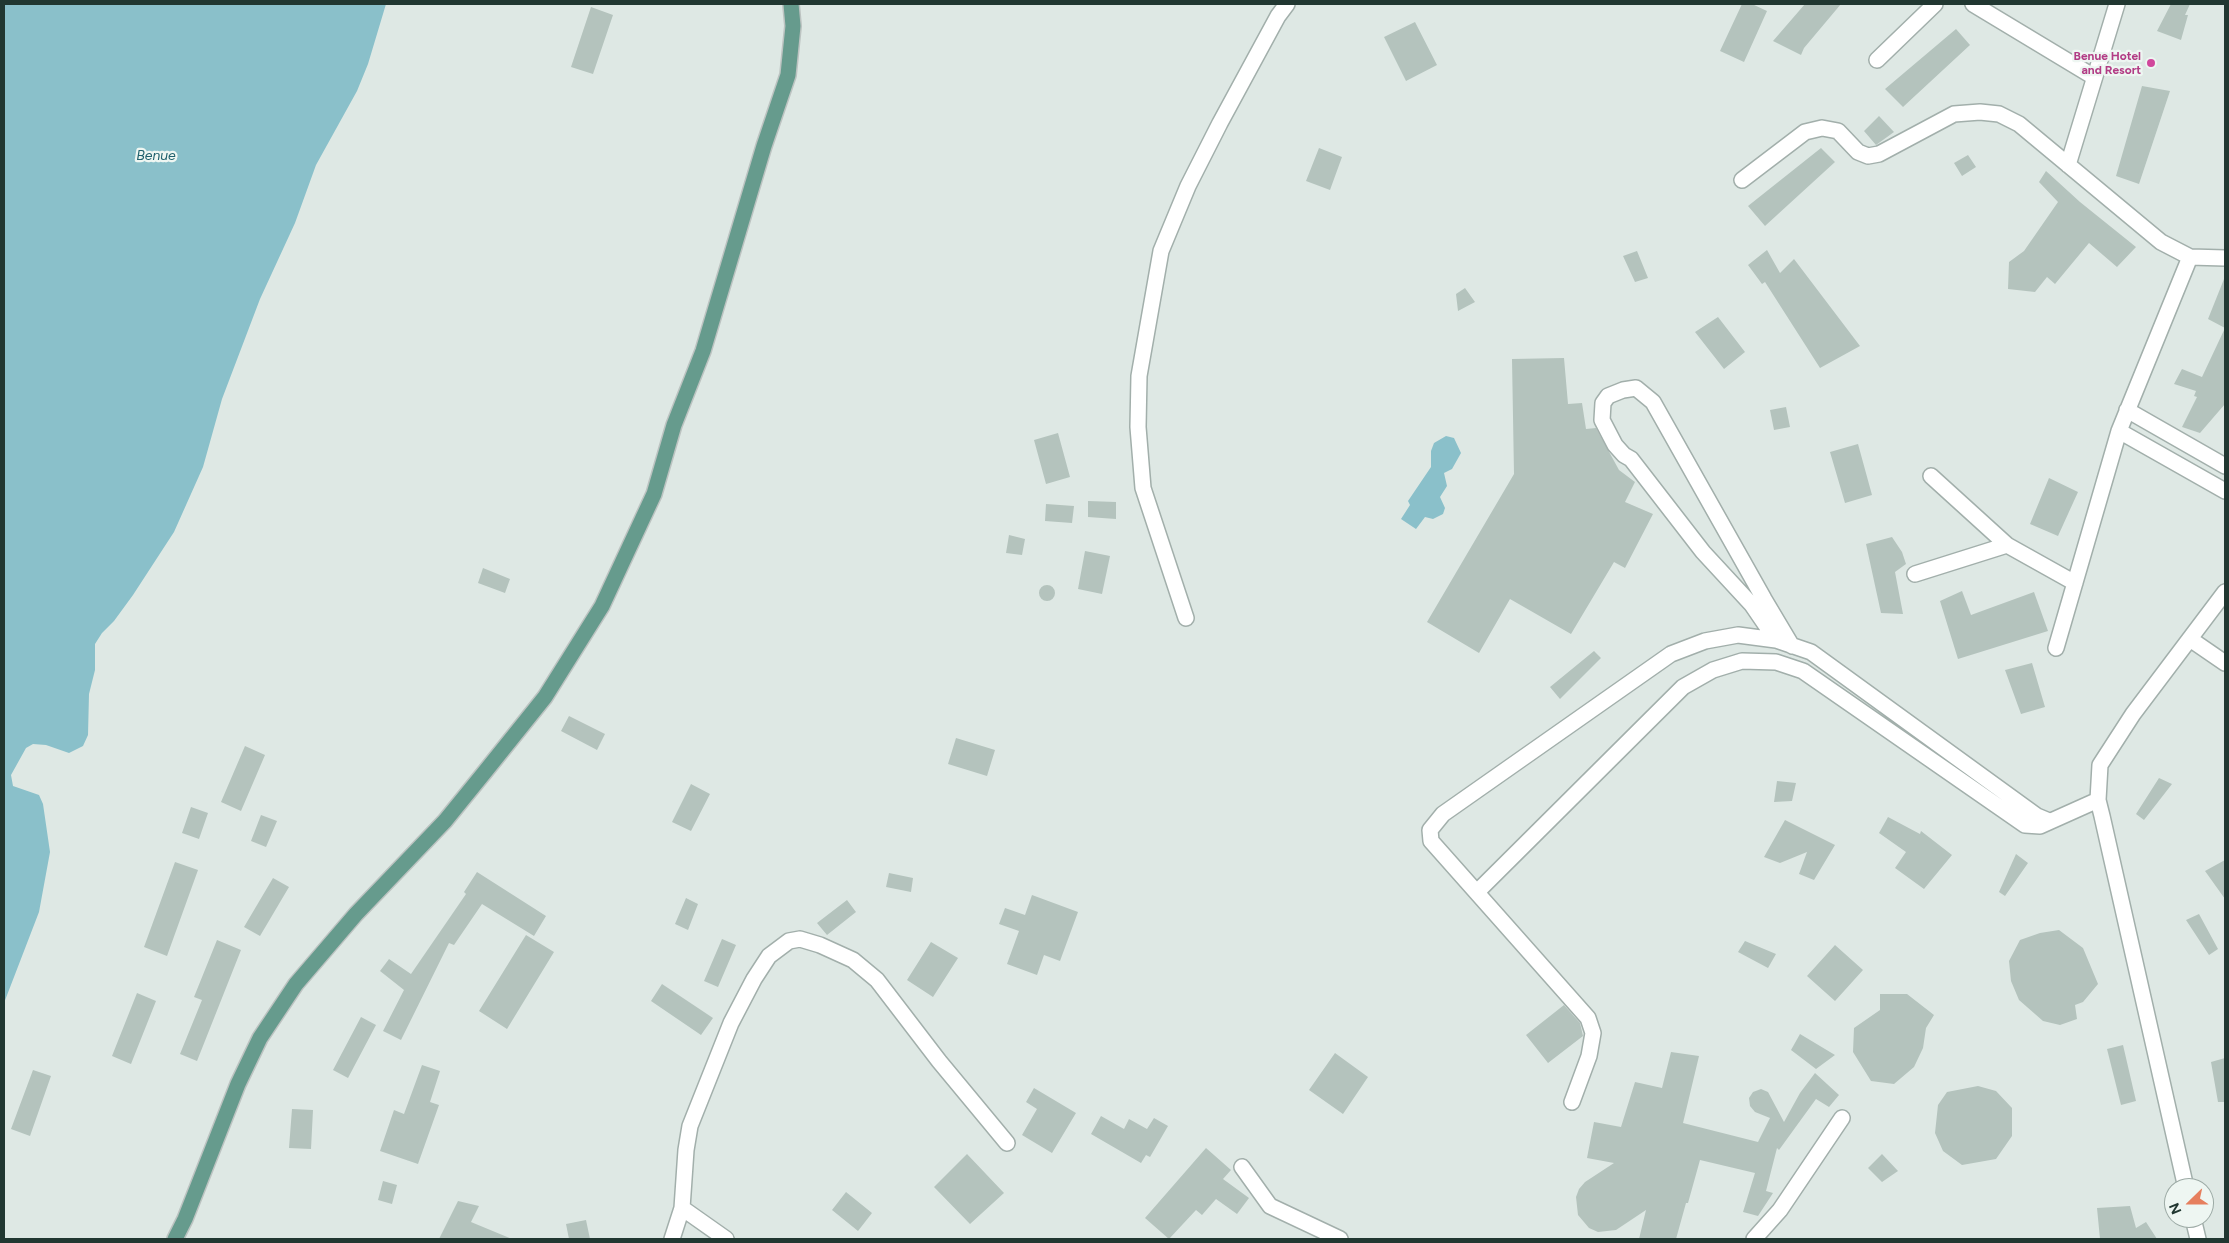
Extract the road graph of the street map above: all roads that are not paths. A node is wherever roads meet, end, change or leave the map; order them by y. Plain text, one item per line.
1 (791, 4) edge
2 (1287, 4) edge
3 (1935, 4) edge
4 (1973, 4) edge
5 (2116, 4) edge
6 (1877, 60) dead end
7 (2094, 77) junction
8 (2068, 165) junction
9 (1742, 180) dead end
10 (2190, 257) junction
11 (2225, 258) edge
12 (2127, 410) junction
13 (2119, 431) junction
14 (2225, 466) edge
15 (1931, 476) dead end
16 (2225, 491) edge
17 (2007, 546) junction
18 (1915, 574) dead end
19 (2075, 583) junction
20 (2225, 592) edge
21 (1186, 618) dead end
22 (2190, 639) junction
23 (1776, 640) junction
24 (1792, 646) junction
25 (2056, 648) dead end
26 (2225, 663) edge
27 (2098, 800) junction
28 (2039, 821) junction
29 (1477, 892) junction
30 (1572, 1102) dead end
31 (1842, 1118) dead end
32 (1007, 1143) dead end
33 (1242, 1167) dead end
34 (2184, 1178) edge
35 (682, 1208) junction
36 (175, 1239) edge
37 (672, 1239) edge
38 (726, 1239) edge
39 (1340, 1239) edge
40 (1754, 1239) edge

1 - 36 main road
2 - 21 street
3 - 6 street
4 - 7 street
5 - 7 street
7 - 8 street
8 - 9 street
8 - 10 street
10 - 11 street
10 - 12 street
12 - 13 street
12 - 14 street
13 - 16 street
13 - 19 street
15 - 17 street
17 - 18 street
17 - 19 street
19 - 25 street
20 - 22 street
22 - 26 street
22 - 27 street
23 - 24 street
23 - 24 street
23 - 29 street
24 - 28 street
27 - 28 street
27 - 34 street
28 - 29 street
29 - 30 street
31 - 40 street
32 - 35 street
33 - 39 street
35 - 37 street
35 - 38 street

